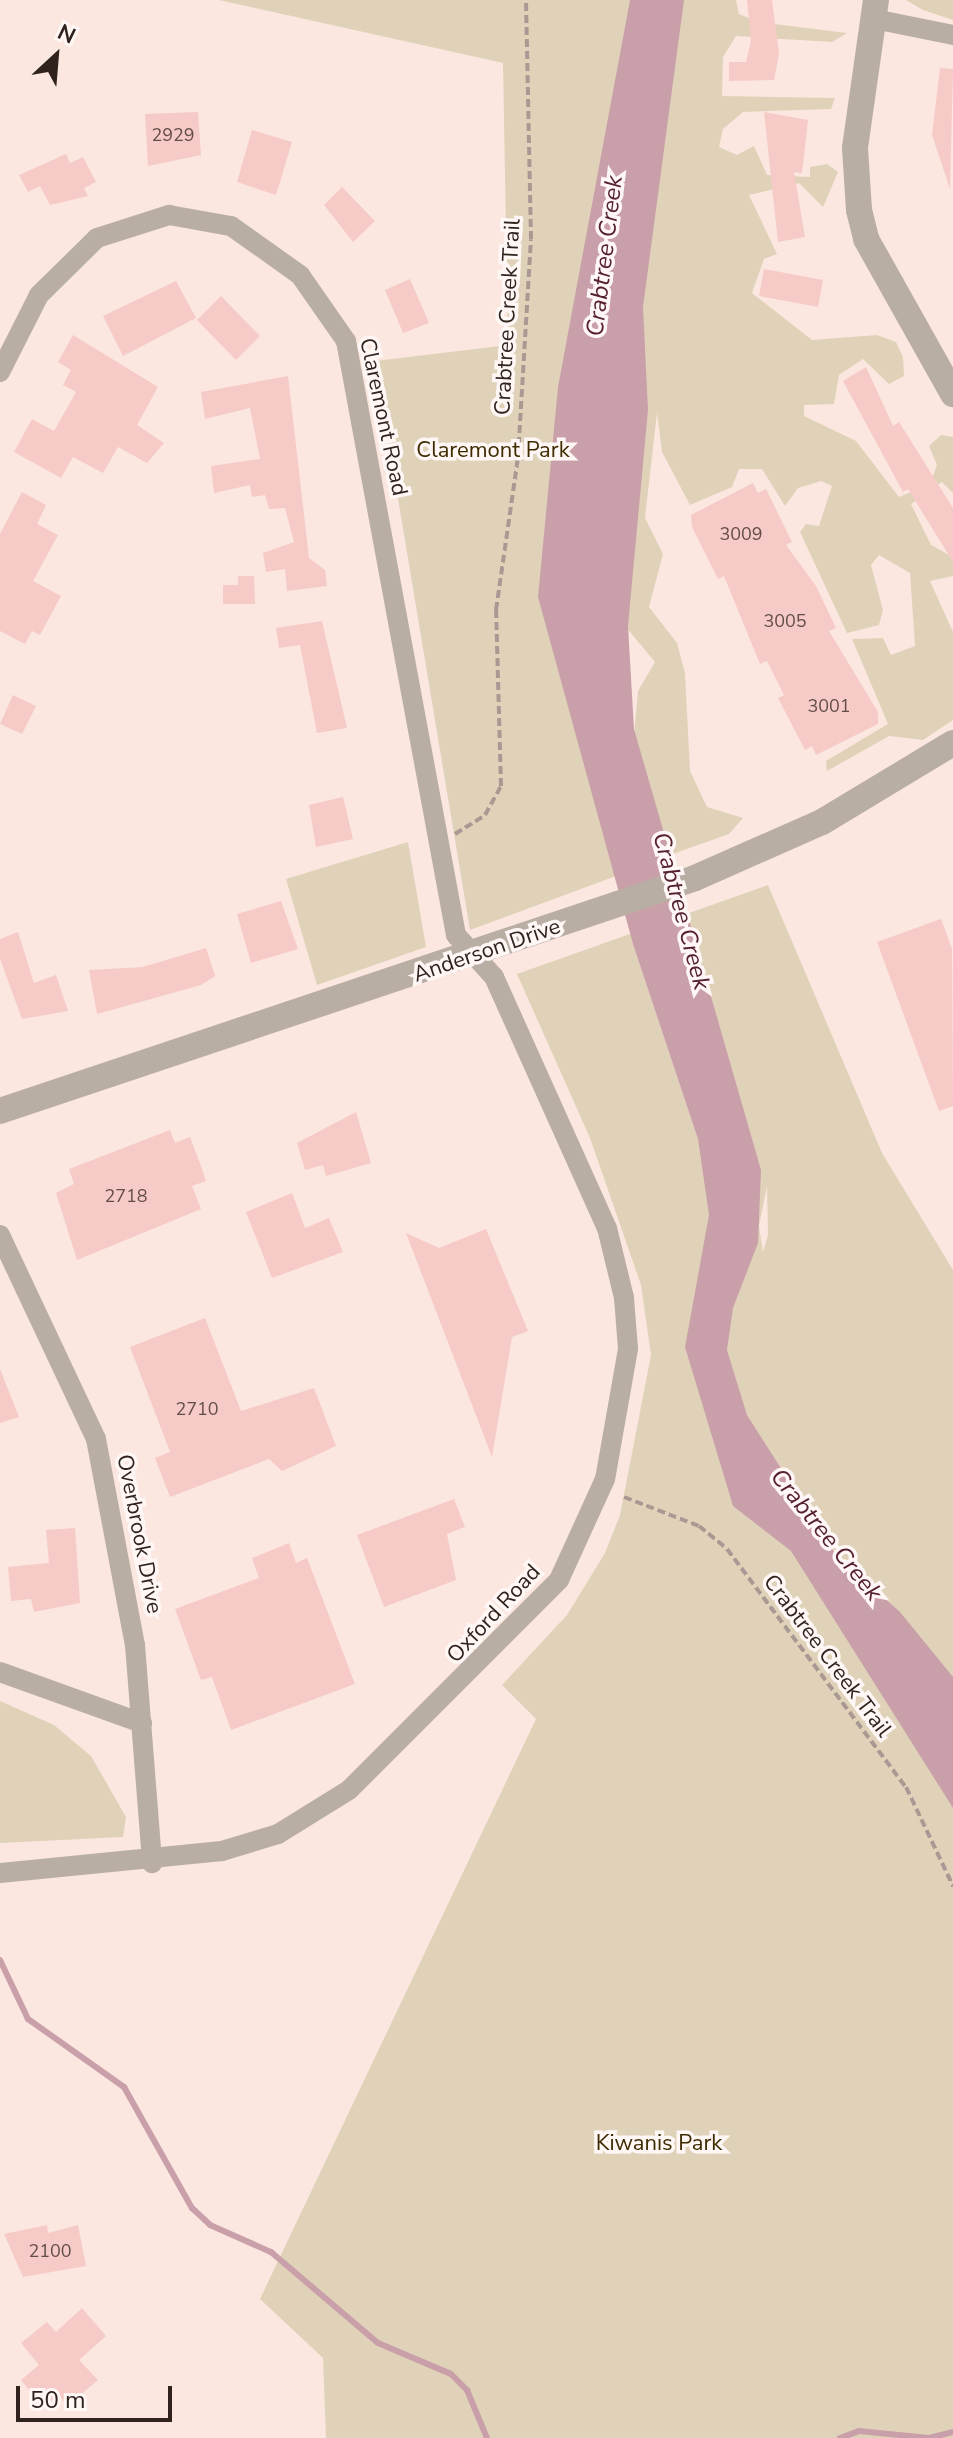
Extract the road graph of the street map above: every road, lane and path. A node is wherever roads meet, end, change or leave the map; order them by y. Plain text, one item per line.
1 (526, 0) edge
2 (875, 9) edge
3 (953, 35) edge
4 (0, 372) edge
5 (953, 394) edge
6 (953, 743) edge
7 (437, 837) junction
8 (480, 954) junction
9 (0, 1111) edge
10 (0, 1235) edge
11 (624, 1497) dead end
12 (0, 1672) edge
13 (142, 1723) junction
14 (152, 1863) junction
15 (0, 1873) edge
16 (953, 1886) edge

1 - 7 path, Crabtree Creek Trail
2 - 3 street
2 - 5 street
4 - 7 street, Claremont Road
6 - 8 street, Anderson Drive
7 - 8 street, Claremont Road
8 - 9 street, Anderson Drive
8 - 14 street, Oxford Road
10 - 13 street, Overbrook Drive
11 - 16 path, Crabtree Creek Trail
12 - 13 street
13 - 14 street, Overbrook Drive
14 - 15 street, Oxford Road

